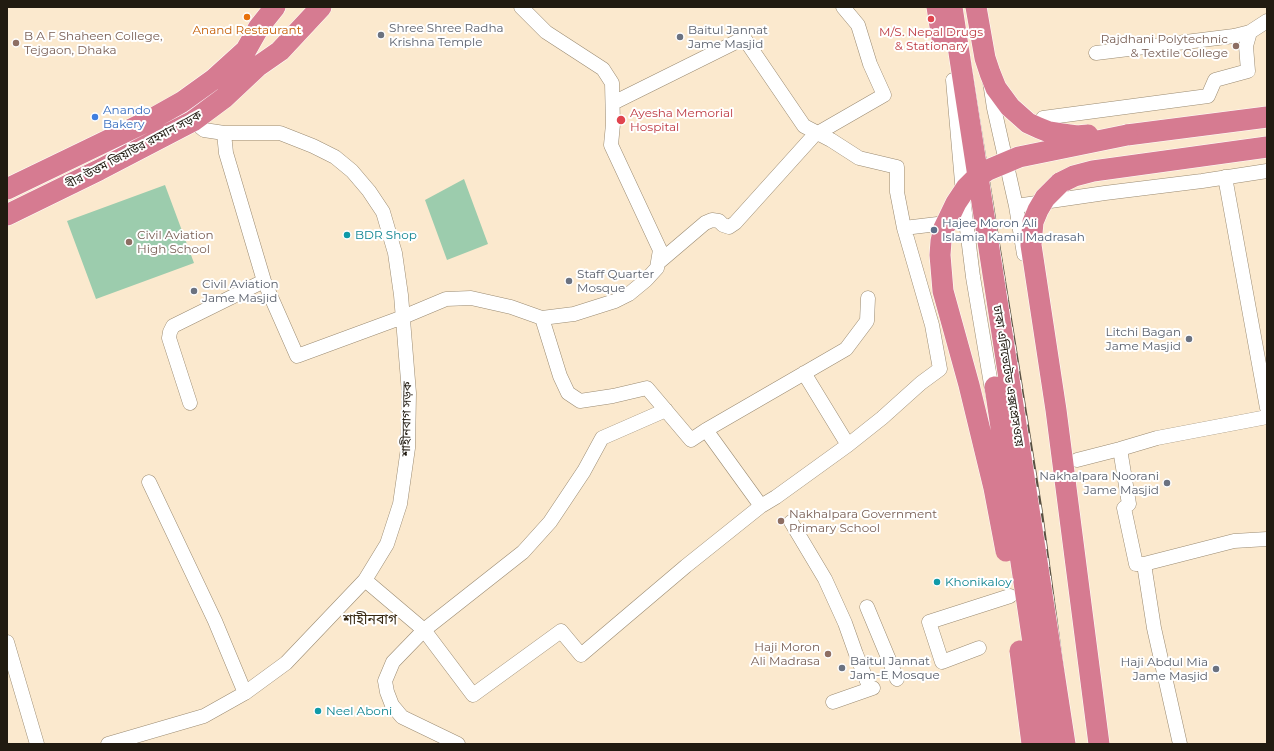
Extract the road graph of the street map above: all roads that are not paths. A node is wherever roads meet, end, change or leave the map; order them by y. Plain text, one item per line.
1 (275, 7) edge
2 (285, 7) edge
3 (309, 7) edge
4 (322, 7) edge
5 (521, 7) edge
6 (843, 7) edge
7 (937, 7) edge
8 (945, 7) edge
9 (952, 7) edge
10 (977, 7) edge
11 (1267, 21) edge
12 (1250, 32) junction
13 (1096, 53) dead end
14 (252, 59) junction
15 (613, 104) junction
16 (1267, 117) edge
17 (1043, 118) dead end
18 (193, 121) junction
19 (224, 133) junction
20 (818, 133) junction
21 (1127, 135) junction
22 (1267, 147) edge
23 (1267, 171) edge
24 (1225, 177) junction
25 (7, 189) edge
26 (1016, 206) junction
27 (7, 215) edge
28 (946, 223) dead end
29 (904, 228) junction
30 (658, 263) junction
31 (264, 282) junction
32 (868, 298) dead end
33 (403, 317) junction
34 (542, 318) junction
35 (1261, 342) edge
36 (804, 373) junction
37 (190, 403) dead end
38 (1267, 408) edge
39 (666, 410) junction
40 (1267, 416) edge
41 (706, 430) junction
42 (848, 445) junction
43 (1120, 449) junction
44 (1077, 460) dead end
45 (149, 482) dead end
46 (762, 506) junction
47 (791, 522) dead end
48 (1267, 538) edge
49 (1075, 561) dead end
50 (1144, 564) junction
51 (366, 580) junction
52 (1010, 596) dead end
53 (867, 607) dead end
54 (424, 630) junction
55 (7, 642) edge
56 (979, 648) dead end
57 (897, 679) dead end
58 (245, 693) junction
59 (833, 702) dead end
60 (38, 744) edge
61 (108, 744) edge
62 (458, 744) edge
63 (1032, 744) edge
64 (1050, 744) edge
65 (1065, 744) edge
66 (1099, 744) edge
67 (1180, 744) edge

1 - 14 highway, বীর উত্তম জিয়াউর রহমান সড়ক
2 - 14 highway
3 - 14 highway
4 - 14 highway, বীর উত্তম জিয়াউর রহমান সড়ক
5 - 15 street
6 - 20 street
7 - 64 highway, ঢাকা এলিভেটেড এক্সপ্রেসওয়ে, bridge
8 - 64 street
9 - 65 highway, ঢাকা এলিভেটেড এক্সপ্রেসওয়ে, bridge
10 - 21 highway, bridge
10 - 26 street
11 - 12 street
12 - 13 street
12 - 17 street
14 - 18 highway, বীর উত্তম জিয়াউর রহমান সড়ক
14 - 25 highway, বীর উত্তম জিয়াউর রহমান সড়ক
15 - 20 street
15 - 30 street
16 - 21 highway
18 - 19 street, শাহীনবাগ সড়ক
18 - 27 highway, বীর উত্তম জিয়াউর রহমান সড়ক
19 - 31 street
19 - 33 street, শাহীনবাগ সড়ক
20 - 29 street
20 - 30 street
21 - 63 highway, bridge
22 - 66 highway, bridge
23 - 24 street
24 - 26 street
24 - 35 street
26 - 49 street
28 - 29 street
29 - 42 street
30 - 34 street
31 - 33 street
31 - 37 street
32 - 36 street
33 - 34 street
33 - 51 street, শাহীনবাগ সড়ক
34 - 39 street
35 - 38 street
36 - 41 street
36 - 42 street
39 - 41 street
39 - 54 street
40 - 43 street
41 - 46 street
42 - 46 street
43 - 44 street
43 - 50 street
45 - 58 street
46 - 54 street
47 - 59 street
48 - 50 street
50 - 67 street
51 - 54 street
51 - 58 street, শাহীনবাগ সড়ক
52 - 56 street
53 - 57 street
54 - 62 street
55 - 60 street
58 - 61 street, শাহীনবাগ সড়ক

